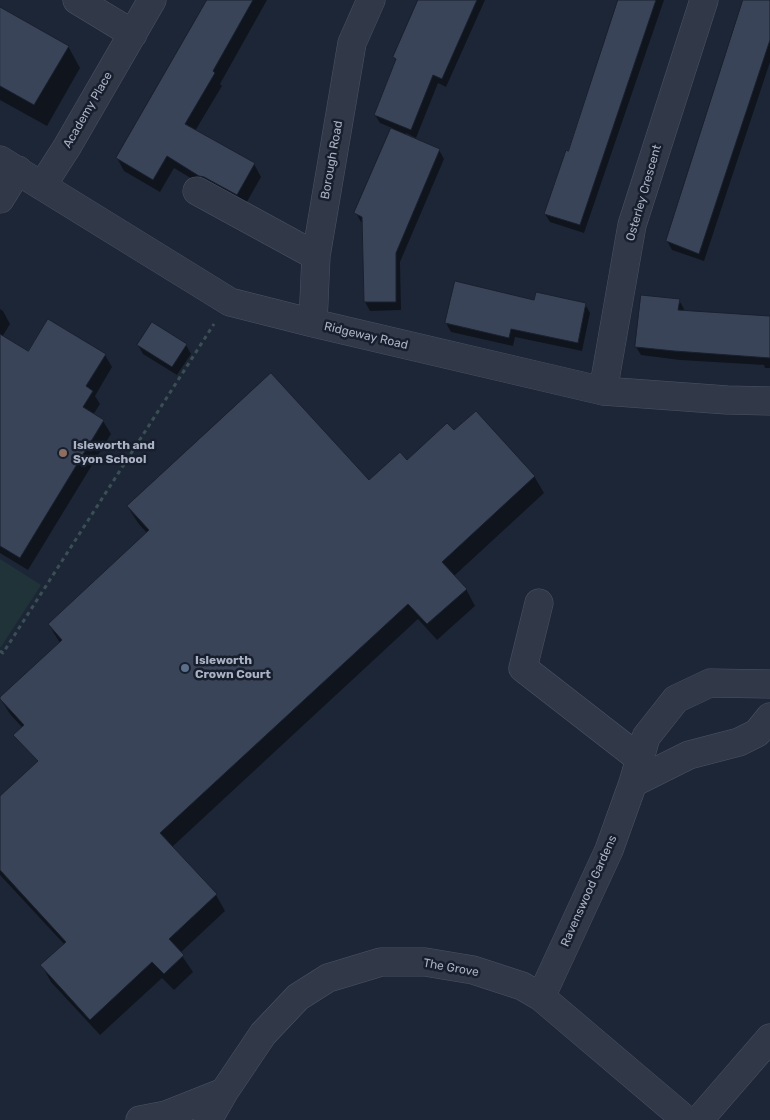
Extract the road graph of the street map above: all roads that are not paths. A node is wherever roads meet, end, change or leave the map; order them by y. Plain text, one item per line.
1 (77, 0) edge
2 (152, 0) edge
3 (371, 0) edge
4 (704, 0) edge
5 (133, 34) junction
6 (9, 165) edge
7 (42, 186) junction
8 (197, 191) dead end
9 (0, 199) edge
10 (316, 256) junction
11 (313, 323) junction
12 (603, 391) junction
13 (770, 401) edge
14 (539, 603) dead end
15 (770, 684) edge
16 (770, 717) edge
17 (637, 771) junction
18 (542, 997) junction
19 (770, 1038) edge
20 (224, 1092) junction
21 (140, 1120) edge
22 (208, 1120) edge
23 (686, 1120) edge
24 (699, 1120) edge

1 - 5 street
2 - 5 street, Academy Place
3 - 10 street, Borough Road
4 - 12 street, Osterley Crescent
5 - 7 street, Academy Place
6 - 7 street, Ridgeway Road
6 - 9 street
7 - 11 street, Ridgeway Road
8 - 10 street
10 - 11 street, Borough Road
11 - 12 street, Ridgeway Road
12 - 13 street, Ridgeway Road
14 - 17 street
15 - 17 street, Ravenswood Gardens
16 - 17 street
17 - 18 street, Ravenswood Gardens
18 - 20 street, The Grove
18 - 23 street, The Grove
19 - 24 street
20 - 21 street
20 - 22 street, The Grove

